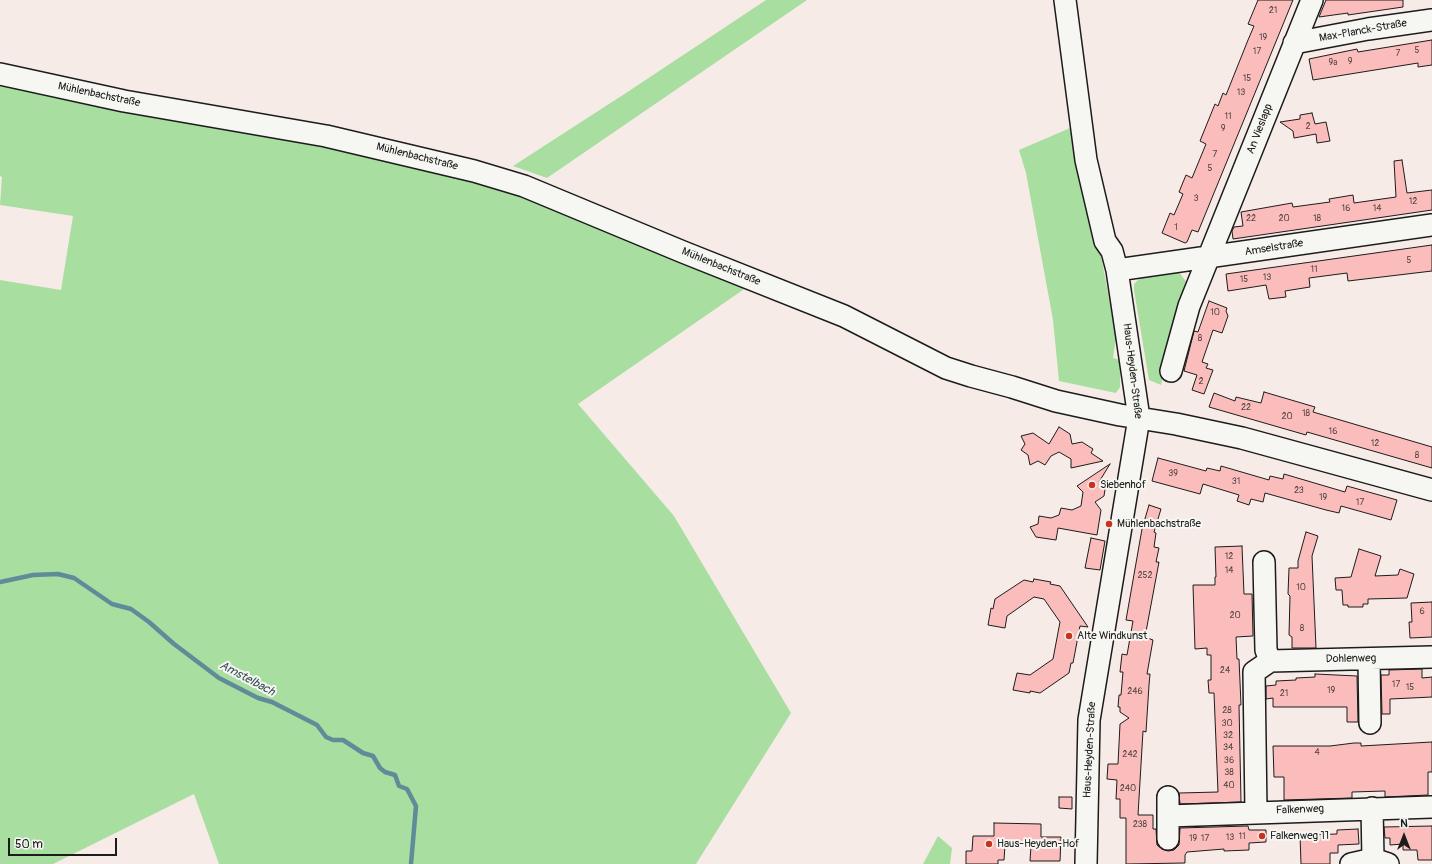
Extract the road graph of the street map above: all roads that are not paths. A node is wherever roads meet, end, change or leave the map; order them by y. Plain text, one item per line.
1 (1065, 0) edge
2 (1312, 0) edge
3 (1432, 20) edge
4 (1294, 43) junction
5 (0, 74) edge
6 (1432, 225) edge
7 (1209, 258) junction
8 (1117, 270) junction
9 (1172, 371) dead end
10 (1139, 418) junction
11 (1432, 490) edge
12 (1264, 562) dead end
13 (1432, 657) edge
14 (1369, 659) junction
15 (1270, 661) junction
16 (1370, 723) dead end
17 (1432, 807) edge
18 (1372, 808) junction
19 (1256, 812) junction
20 (1168, 839) dead end
21 (1380, 861) edge
22 (1086, 864) edge
23 (1351, 864) edge

1 - 8 street, Haus-Heyden-Straße
2 - 4 street, An Vieslapp
3 - 4 street, Max-Planck-Straße
4 - 7 street, An Vieslapp
5 - 10 street, Mühlenbachstraße
6 - 7 street, Amselstraße
7 - 8 street, Amselstraße
7 - 9 street, An Vieslapp
8 - 10 street, Haus-Heyden-Straße
10 - 11 street, Mühlenbachstraße
10 - 22 street, Haus-Heyden-Straße
12 - 15 street
13 - 14 street, Dohlenweg
14 - 15 street, Dohlenweg
14 - 16 street
15 - 19 street
17 - 18 street, Falkenweg
18 - 19 street, Falkenweg
18 - 21 street
19 - 20 street, Falkenweg
21 - 23 street

